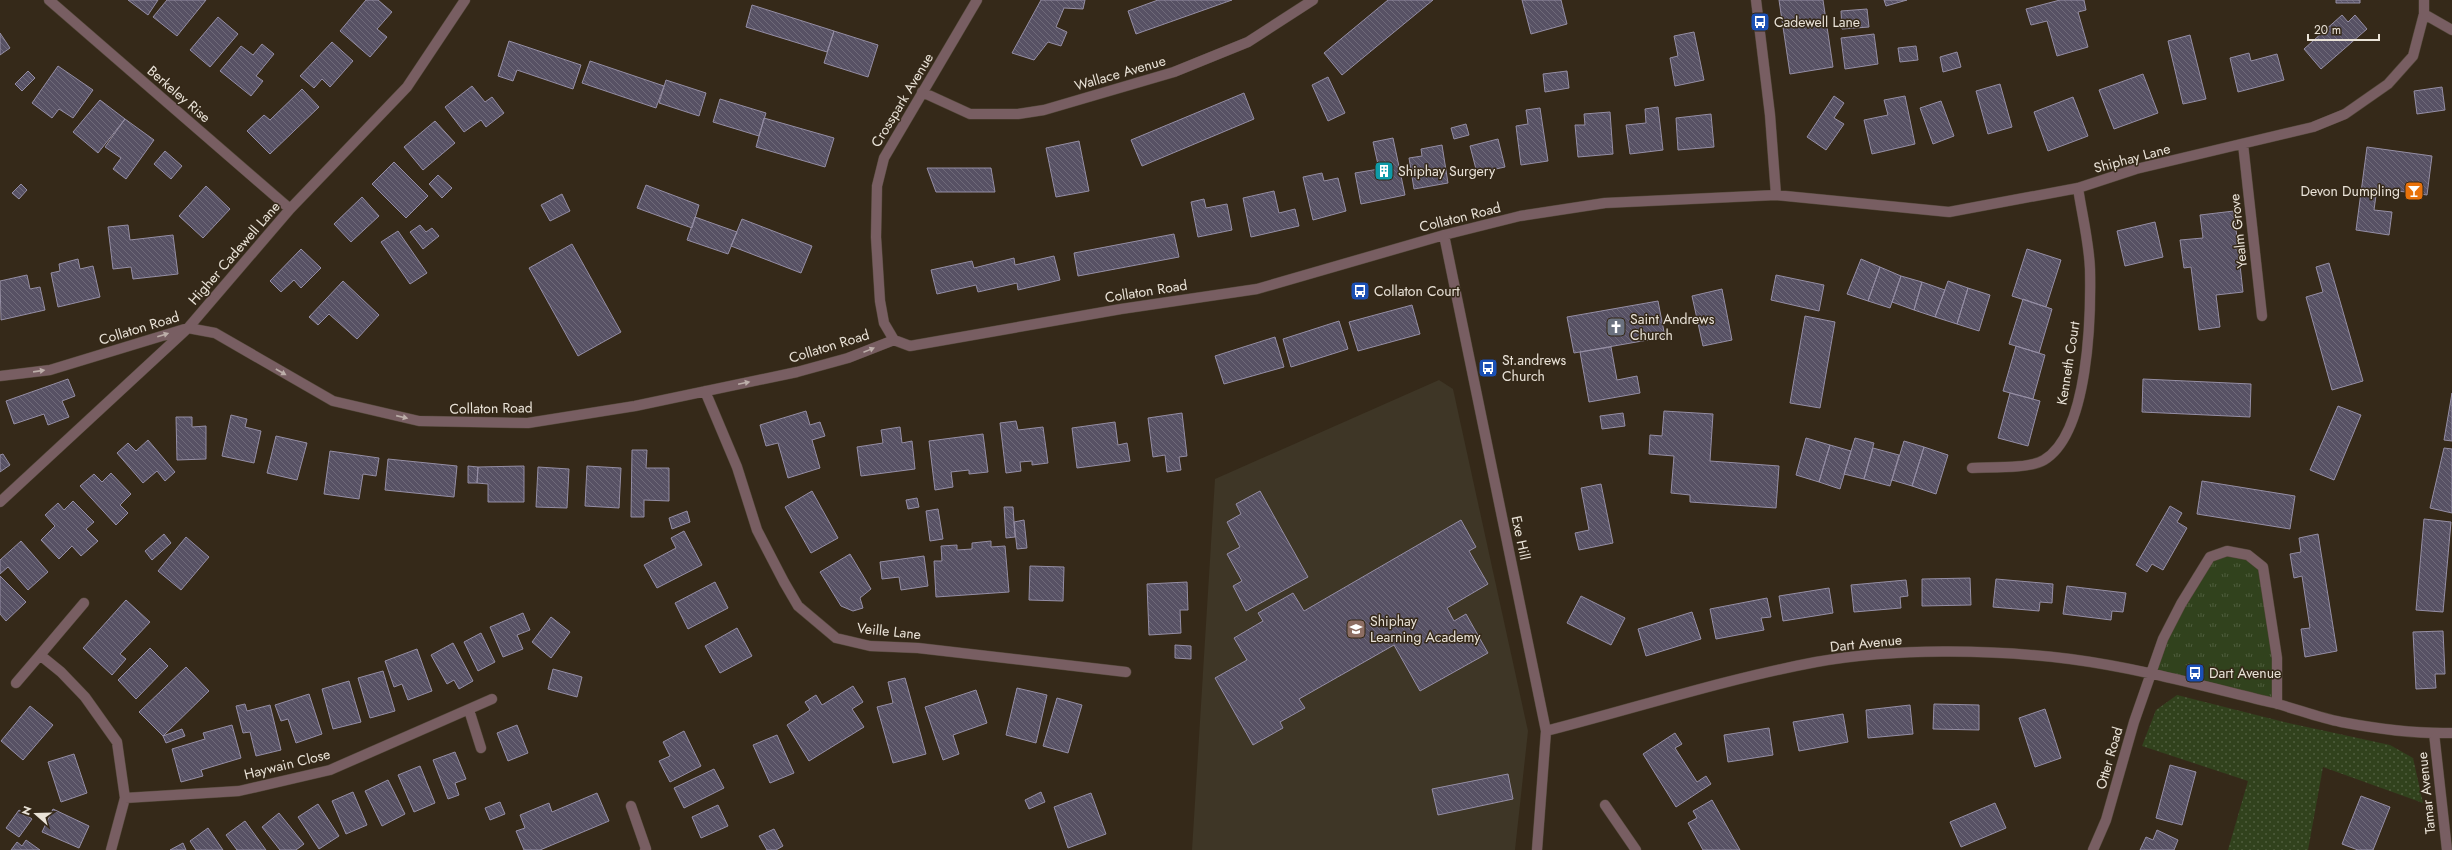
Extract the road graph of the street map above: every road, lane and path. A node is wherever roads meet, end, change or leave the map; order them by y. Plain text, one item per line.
1 (49, 0) edge
2 (465, 0) edge
3 (977, 0) edge
4 (1313, 0) edge
5 (1756, 0) edge
6 (2424, 0) edge
7 (2424, 14) junction
8 (2452, 30) edge
9 (922, 92) junction
10 (2243, 144) junction
11 (2078, 188) junction
12 (1776, 195) junction
13 (290, 210) junction
14 (1444, 235) junction
15 (2262, 316) dead end
16 (188, 328) junction
17 (894, 340) junction
18 (0, 376) edge
19 (705, 391) junction
20 (1972, 468) dead end
21 (0, 502) edge
22 (84, 603) dead end
23 (40, 654) junction
24 (1126, 672) dead end
25 (2152, 674) junction
26 (16, 683) dead end
27 (492, 699) dead end
28 (2277, 704) junction
29 (469, 710) junction
30 (1546, 731) junction
31 (2452, 732) edge
32 (2434, 733) junction
33 (481, 748) dead end
34 (125, 798) junction
35 (1605, 805) dead end
36 (631, 806) dead end
37 (111, 850) edge
38 (645, 850) edge
39 (1537, 850) edge
40 (1636, 850) edge
41 (2093, 850) edge
42 (2447, 850) edge

1 - 13 street, Berkeley Rise
2 - 13 street, Higher Cadewell Lane
3 - 9 street, Crosspark Avenue
4 - 9 street, Wallace Avenue
5 - 12 street
6 - 7 street, Shiphay Lane
7 - 8 street
7 - 10 street, Shiphay Lane
9 - 17 street, Crosspark Avenue
10 - 11 street, Shiphay Lane
10 - 15 street, Yealm Grove
11 - 12 street, Shiphay Lane
11 - 20 street, Kenneth Court
12 - 14 street, Collaton Road
13 - 16 street, Higher Cadewell Lane
14 - 17 street, Collaton Road
14 - 30 street, Exe Hill
18 -> 16 street, Collaton Road
16 -> 19 street, Collaton Road
16 - 21 street, Higher Cadewell Lane
19 -> 17 street, Collaton Road
19 - 24 street, Veille Lane
22 - 23 street
23 - 26 street
23 - 34 street
25 - 28 street, Dart Avenue
25 - 28 street, Otter Road
25 - 30 street, Dart Avenue
25 - 41 street, Otter Road
27 - 29 street, Haywain Close
28 - 32 street, Dart Avenue
29 - 33 street
29 - 34 street, Haywain Close
30 - 39 street, Exe Hill
31 - 32 street, Dart Avenue
32 - 42 street, Tamar Avenue
34 - 37 street
35 - 40 street
36 - 38 street

